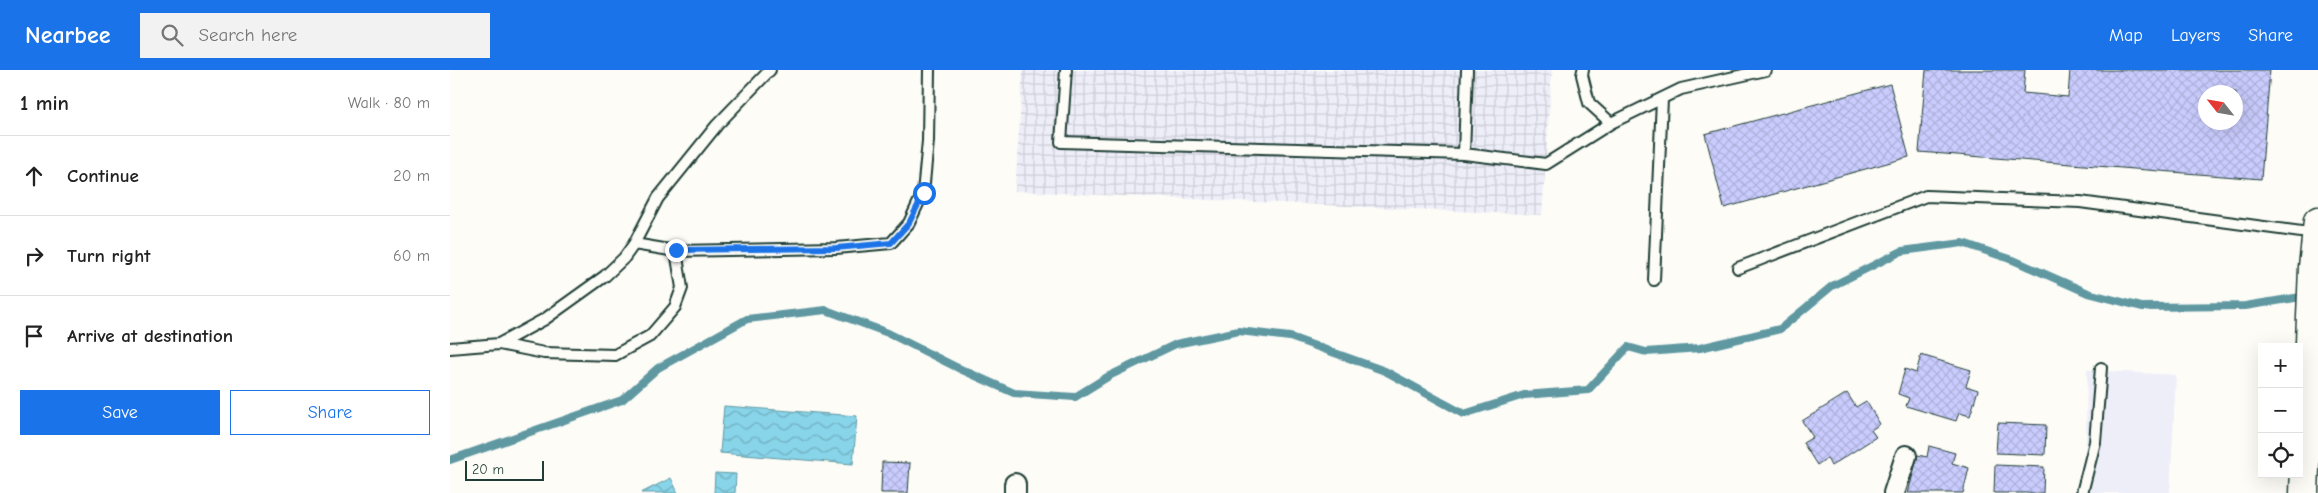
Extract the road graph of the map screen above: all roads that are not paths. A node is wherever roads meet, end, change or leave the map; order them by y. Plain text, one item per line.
1 (770, 70) edge
2 (929, 70) edge
3 (1066, 70) edge
4 (1467, 70) edge
5 (1583, 70) edge
6 (1766, 70) edge
7 (1662, 98) junction
8 (1611, 123) junction
9 (1464, 154) junction
10 (2317, 228) edge
11 (634, 244) junction
12 (676, 250) junction
13 (1738, 268) dead end
14 (1654, 280) dead end
15 (499, 344) junction
16 (450, 348) edge
17 (2101, 368) dead end
18 (1906, 456) dead end
19 (1894, 493) edge
20 (2082, 493) edge
21 (2304, 493) edge

1 - 11 lane
2 - 12 lane
3 - 9 lane
4 - 9 lane
5 - 8 lane
6 - 7 lane
7 - 8 lane
7 - 14 lane
8 - 9 lane
10 - 13 lane
10 - 21 street
11 - 12 lane
11 - 15 lane
12 - 15 lane
15 - 16 lane
17 - 20 lane
18 - 19 street

